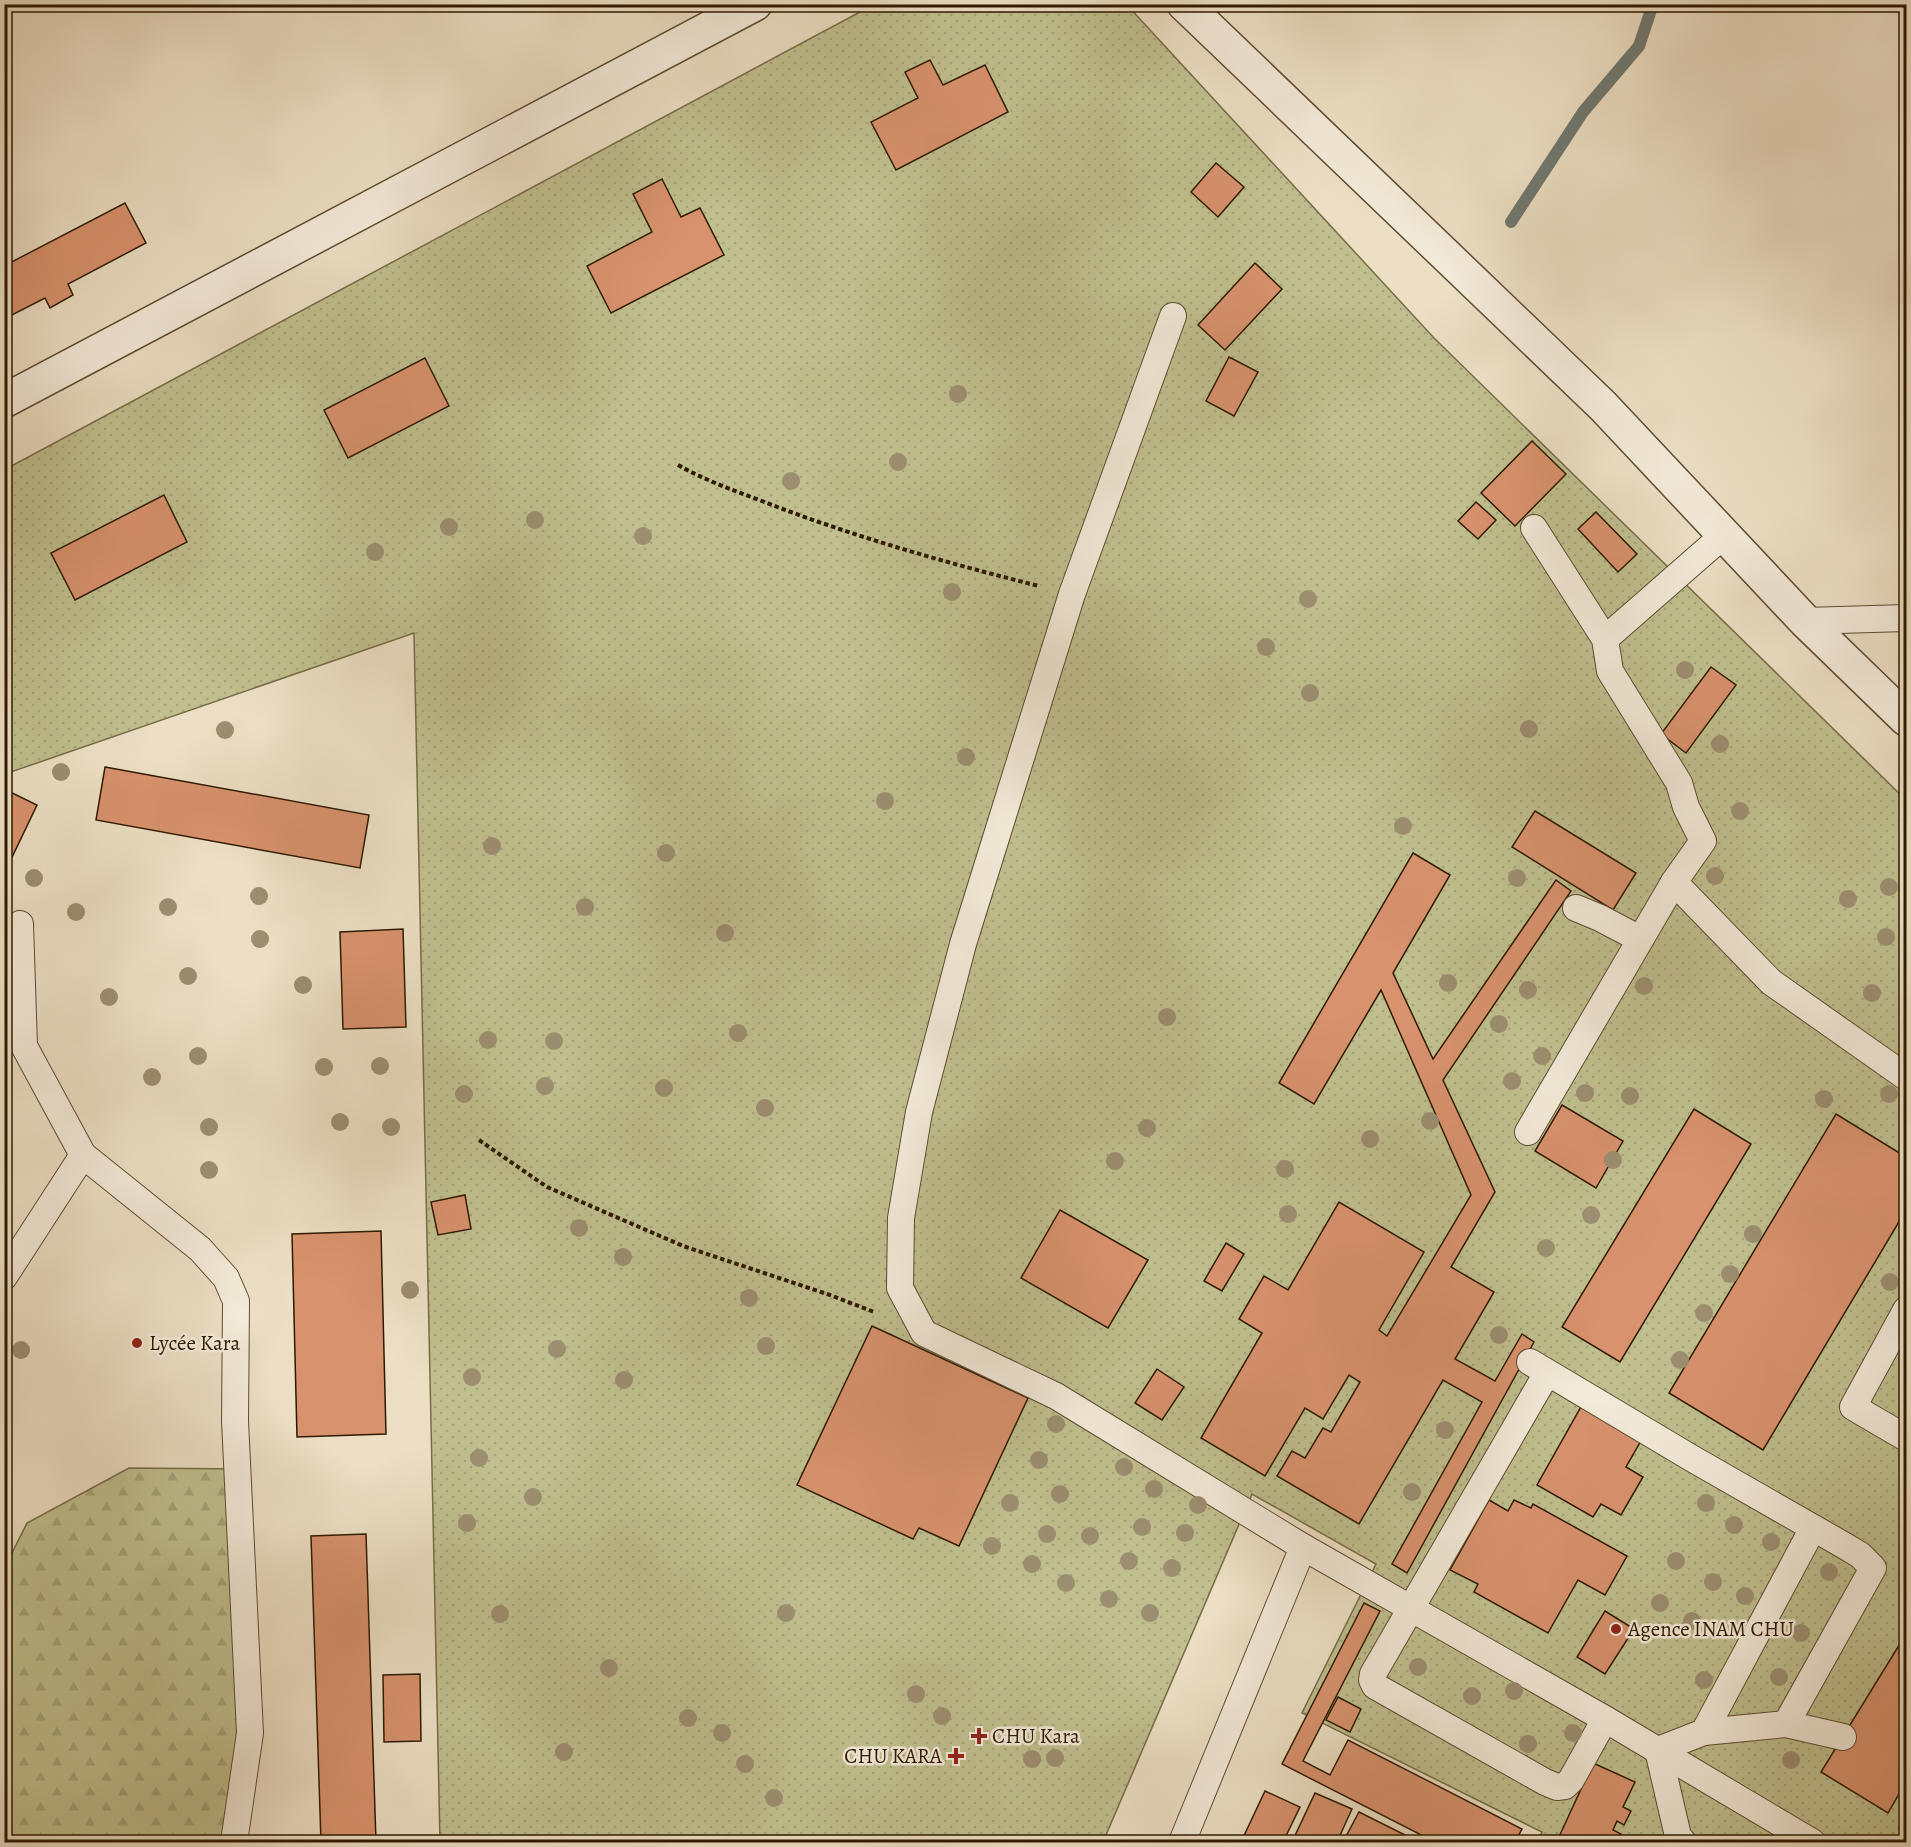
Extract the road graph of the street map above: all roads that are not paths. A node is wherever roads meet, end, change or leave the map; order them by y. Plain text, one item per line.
1 (755, 4) edge
2 (1184, 4) edge
3 (1173, 316) dead end
4 (4, 401) edge
5 (1534, 528) dead end
6 (1725, 534) junction
7 (1906, 618) edge
8 (1805, 621) junction
9 (1605, 639) junction
10 (1906, 719) edge
11 (1674, 882) junction
12 (1576, 908) dead end
13 (20, 924) dead end
14 (1640, 939) junction
15 (14, 1006) edge
16 (1906, 1077) edge
17 (1528, 1132) dead end
18 (83, 1155) junction
19 (4, 1277) edge
20 (1906, 1310) edge
21 (1906, 1438) edge
22 (1813, 1528) junction
23 (1303, 1547) junction
24 (1410, 1608) junction
25 (1605, 1719) junction
26 (1786, 1724) junction
27 (1704, 1732) junction
28 (1843, 1737) dead end
29 (1658, 1750) junction
30 (234, 1842) edge
31 (1182, 1842) edge
32 (1683, 1842) edge
33 (1812, 1842) edge

1 - 4 street
2 - 6 street
3 - 23 lane
5 - 9 lane
6 - 8 street
6 - 9 lane
7 - 8 lane
8 - 10 street
9 - 11 lane
11 - 14 lane
11 - 16 lane
12 - 14 lane
13 - 15 lane
14 - 17 lane
15 - 18 lane
18 - 19 lane
18 - 30 lane
20 - 21 lane
22 - 24 lane
22 - 26 lane
22 - 27 lane
23 - 24 lane
23 - 31 lane
24 - 25 lane
24 - 25 lane
25 - 29 lane
26 - 27 lane
26 - 28 lane
27 - 29 lane
29 - 32 lane
29 - 33 lane

